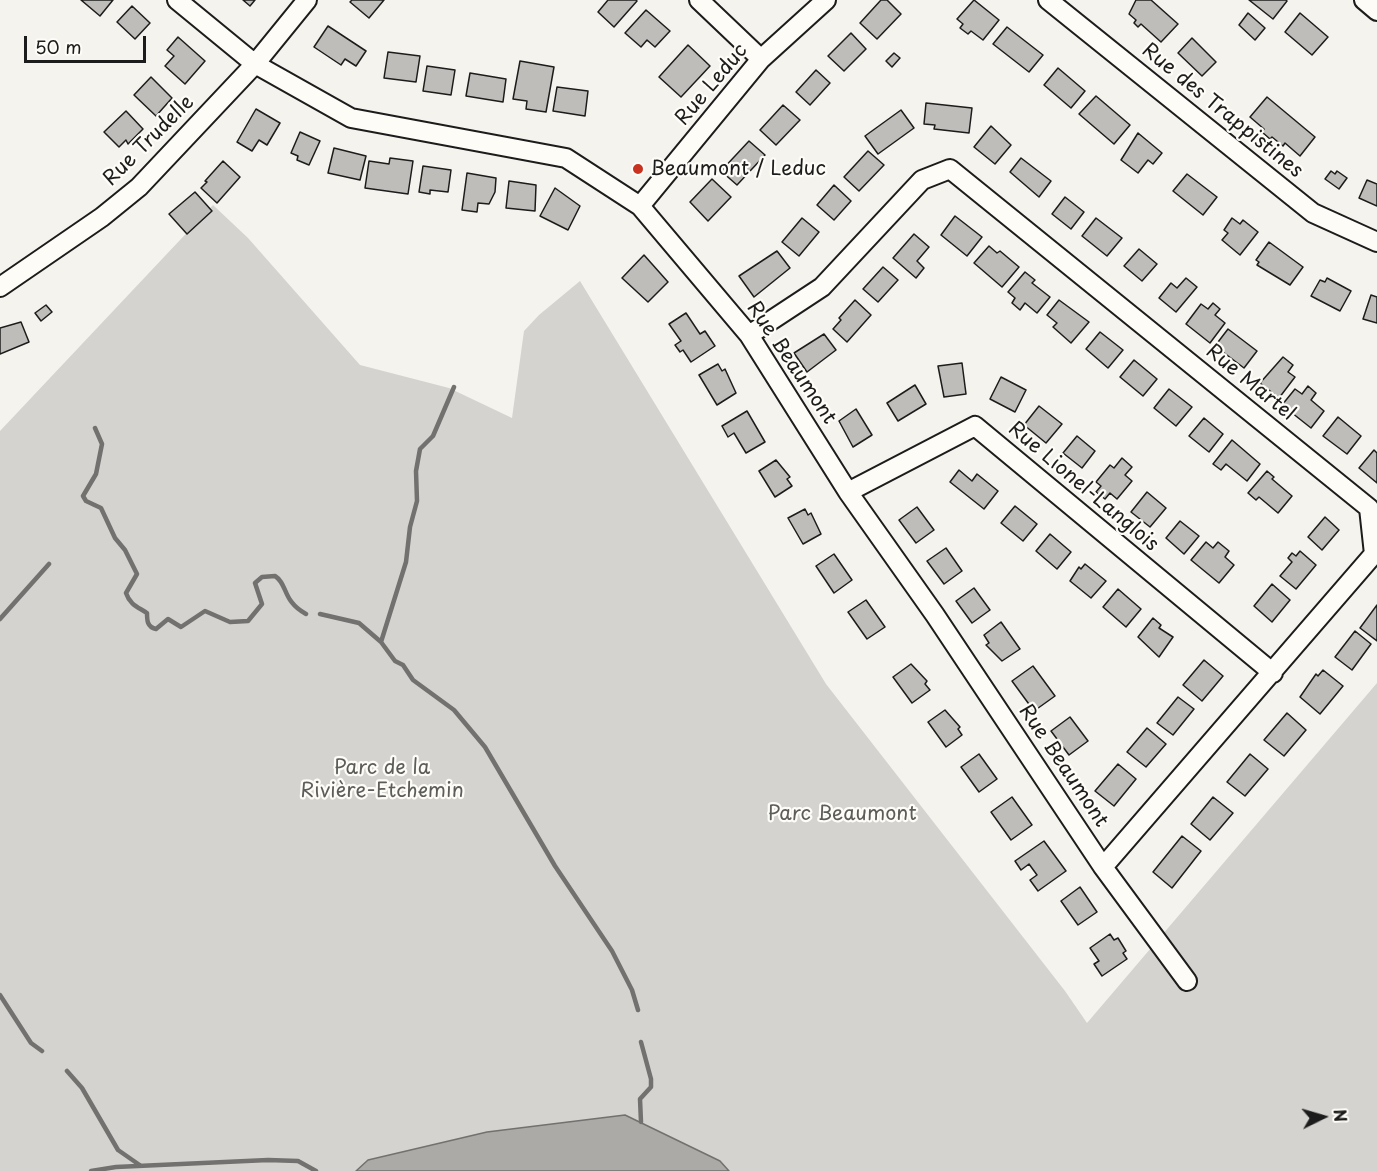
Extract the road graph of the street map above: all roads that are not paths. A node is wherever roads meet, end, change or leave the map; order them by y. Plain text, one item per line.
1 (177, 0) edge
2 (307, 0) edge
3 (699, 0) edge
4 (826, 0) edge
5 (1048, 0) edge
6 (1364, 0) edge
7 (1377, 11) edge
8 (761, 59) junction
9 (255, 64) junction
10 (640, 206) junction
11 (1377, 242) edge
12 (0, 287) edge
13 (749, 335) junction
14 (848, 492) junction
15 (1273, 673) junction
16 (1103, 867) junction
17 (1186, 981) dead end

1 - 9 street, Rue Beaumont
2 - 9 street, Rue Trudelle
3 - 8 street
4 - 8 street, Rue Leduc
5 - 11 street, Rue des Trappistines
6 - 7 street
8 - 10 street, Rue Leduc
9 - 10 street, Rue Beaumont
9 - 12 street, Rue Trudelle
10 - 13 street, Rue Beaumont
13 - 14 street, Rue Beaumont
13 - 15 street, Rue Martel
14 - 15 street, Rue Lionel-Langlois
14 - 16 street, Rue Beaumont
15 - 16 street, Rue Martel
16 - 17 street, Rue Beaumont

